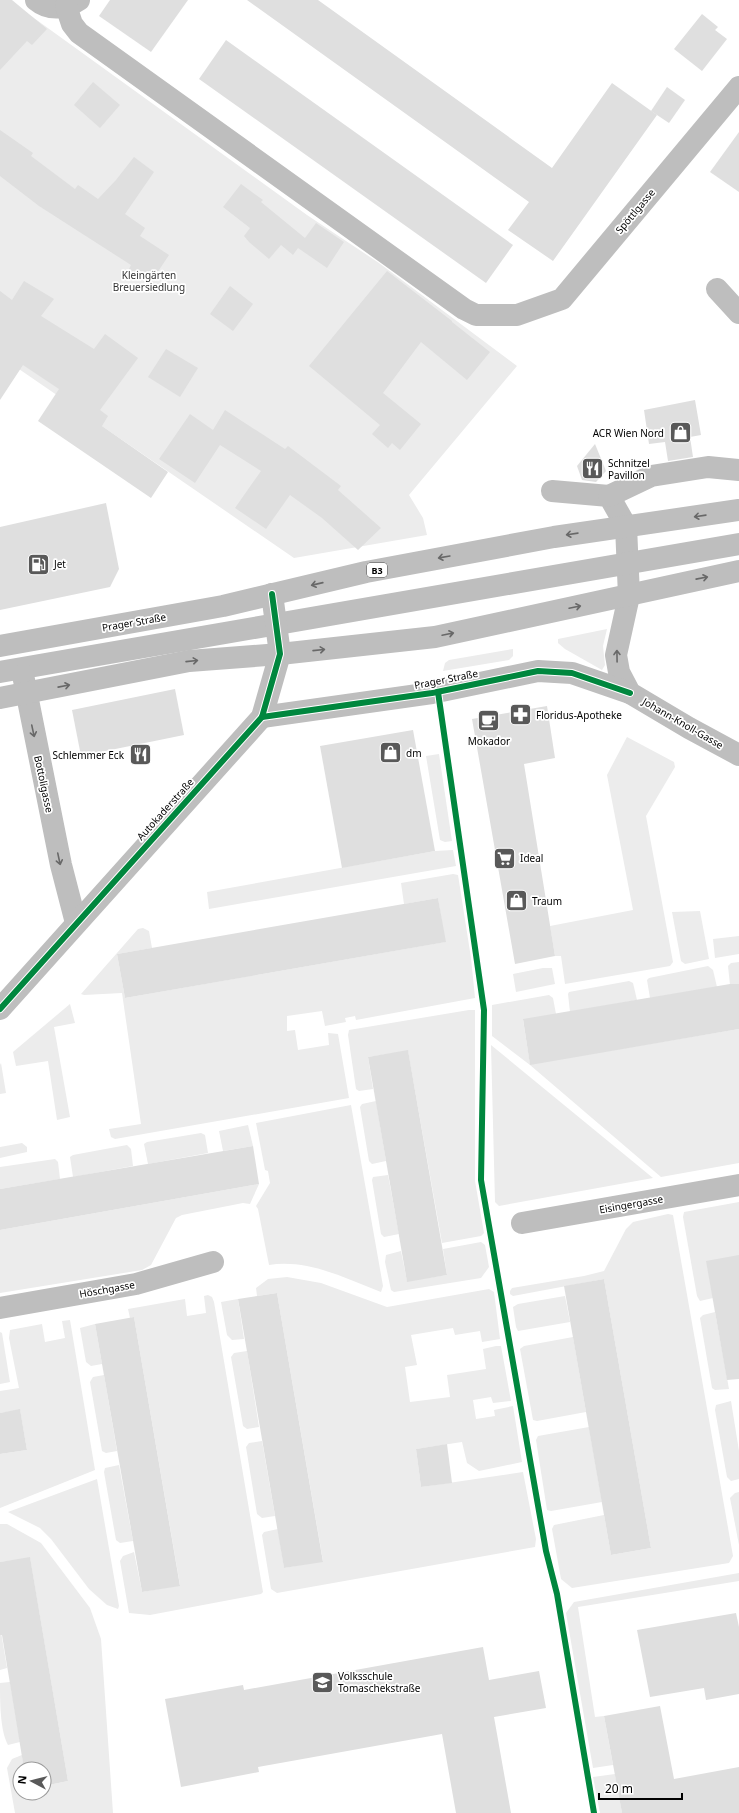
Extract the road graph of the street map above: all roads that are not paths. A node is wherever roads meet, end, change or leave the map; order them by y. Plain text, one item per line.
1 (36, 0) edge
2 (72, 3) edge
3 (739, 87) edge
4 (717, 289) dead end
5 (739, 313) edge
6 (739, 470) edge
7 (552, 491) dead end
8 (609, 496) junction
9 (739, 510) edge
10 (626, 526) junction
11 (739, 544) edge
12 (628, 564) junction
13 (739, 571) edge
14 (272, 594) junction
15 (629, 596) junction
16 (276, 624) junction
17 (280, 654) junction
18 (18, 664) edge
19 (0, 672) edge
20 (630, 693) junction
21 (0, 698) edge
22 (262, 717) junction
23 (739, 755) edge
24 (76, 923) junction
25 (0, 1009) edge
26 (739, 1185) edge
27 (522, 1223) dead end
28 (213, 1262) dead end
29 (0, 1308) edge

1 - 2 street
2 - 3 street, Spöttlgasse
4 - 5 street
6 - 8 street
7 - 8 street
8 - 10 street
9 -> 10 street, Prager Straße / B3
10 - 12 street
10 -> 14 street, Prager Straße / B3
11 - 12 street
12 - 15 street
12 - 16 street
15 -> 13 street, Prager Straße / B3
14 - 16 street, Autokaderstraße
14 - 18 street, Prager Straße / B3
17 -> 15 street, Prager Straße / B3
20 -> 15 street
16 - 17 street, Autokaderstraße
16 - 18 street
18 -> 17 street, Prager Straße / B3
17 - 22 street, Autokaderstraße
18 - 19 street
18 - 21 street, Prager Straße / B3
18 -> 24 street, Bottoligasse
20 - 22 street, Prager Straße
20 - 23 street, Johann-Knoll-Gasse
22 - 24 street, Autokaderstraße
24 - 25 street, Autokaderstraße
26 - 27 street, Eisingergasse
28 - 29 street, Höschgasse

